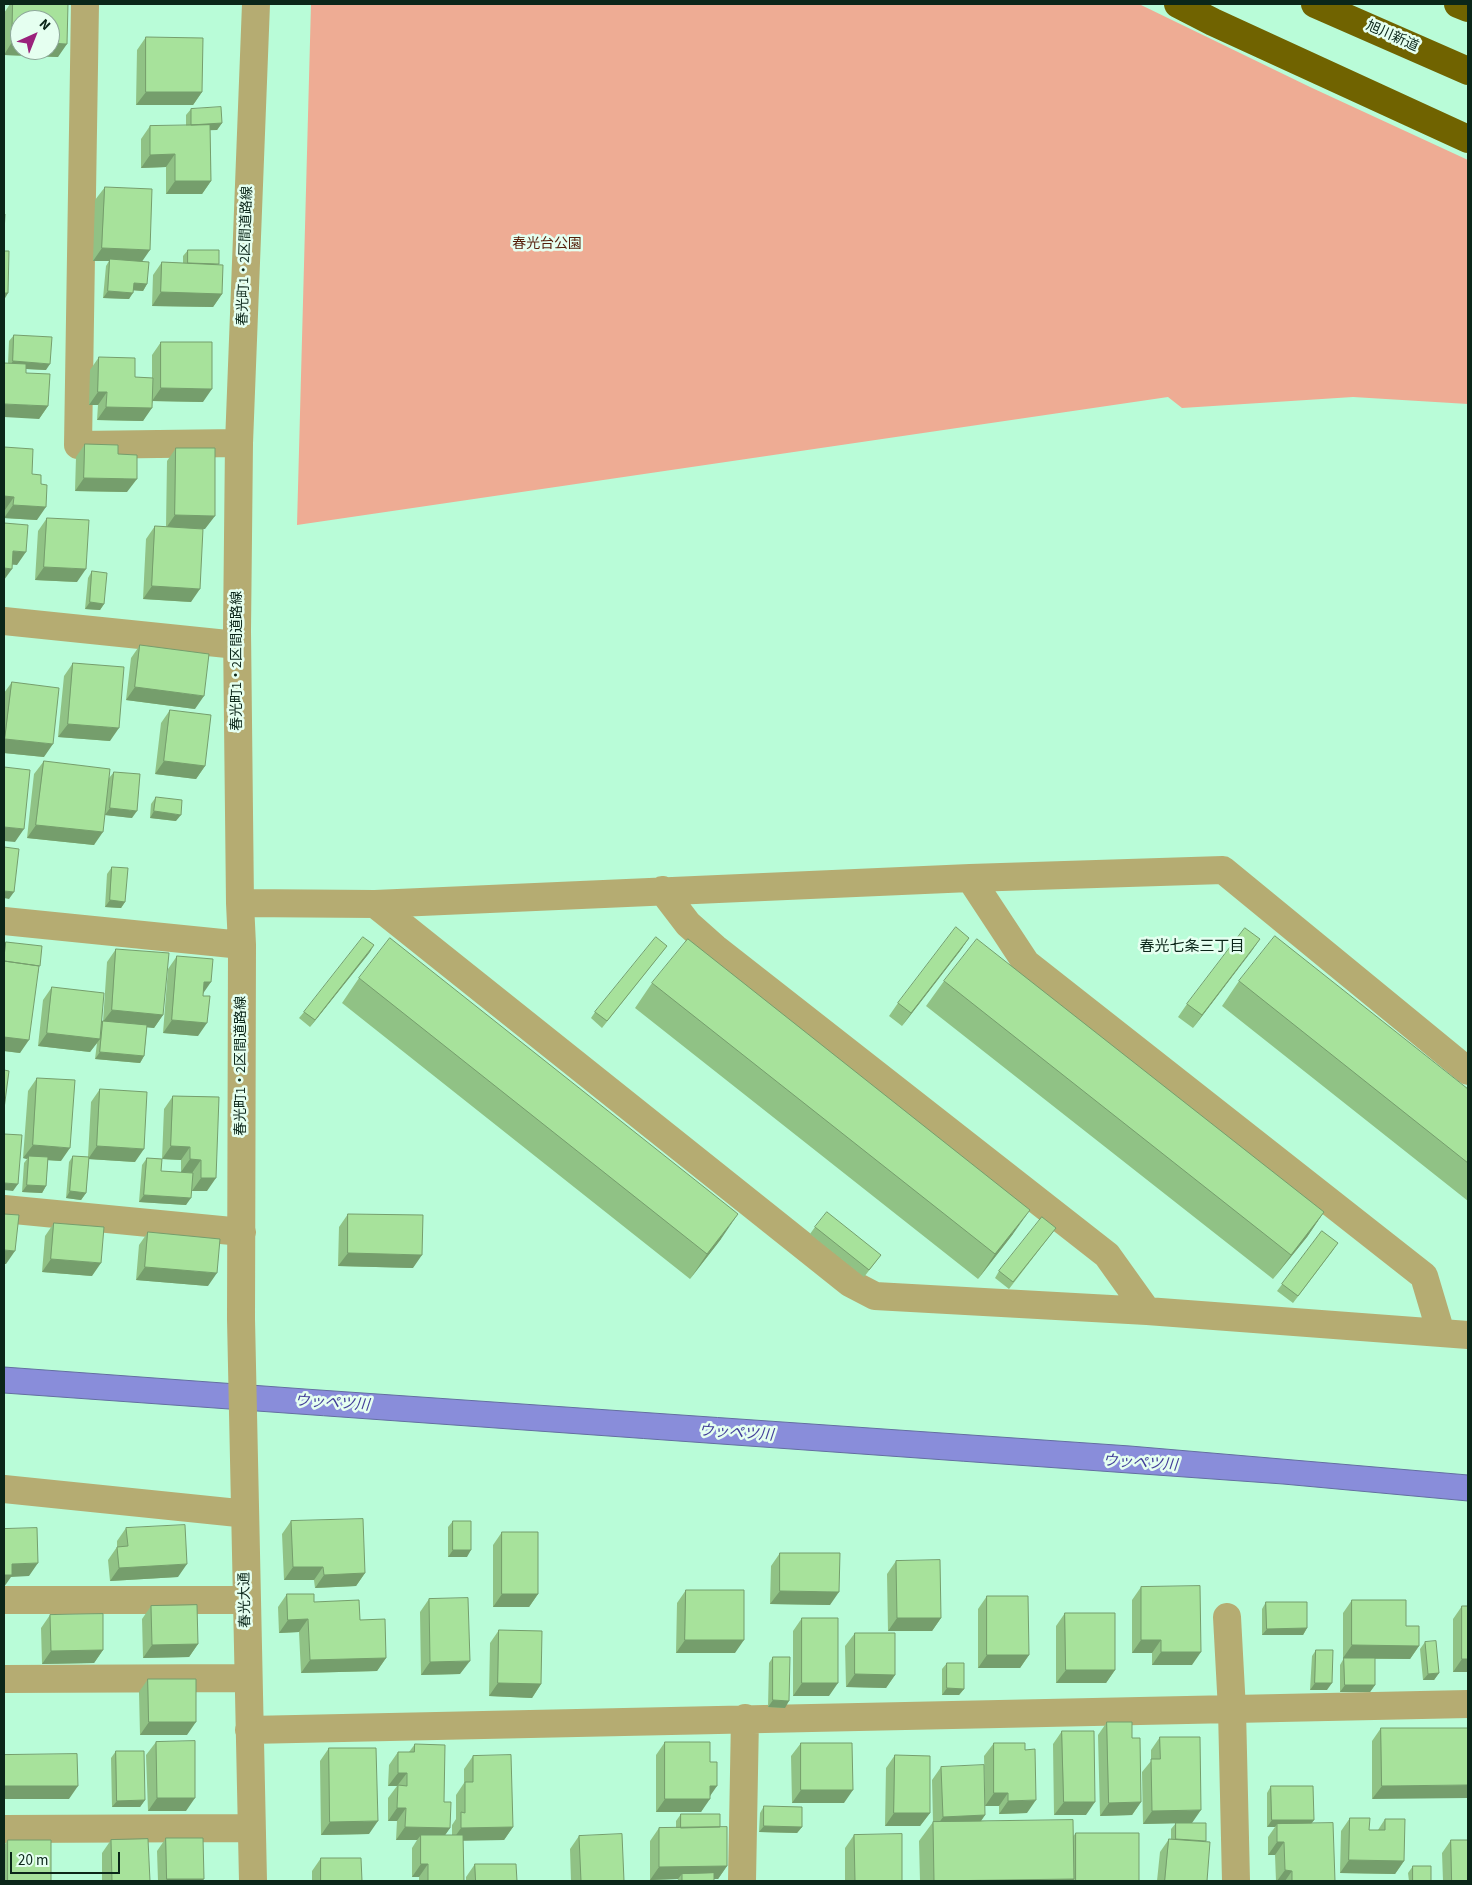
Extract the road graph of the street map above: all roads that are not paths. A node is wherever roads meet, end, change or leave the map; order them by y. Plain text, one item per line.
1 (85, 4) edge
2 (256, 4) edge
3 (1178, 4) edge
4 (1315, 4) edge
5 (1458, 4) edge
6 (1468, 8) edge
7 (1468, 71) edge
8 (1468, 139) edge
9 (239, 443) junction
10 (4, 621) edge
11 (237, 645) junction
12 (970, 878) junction
13 (662, 890) junction
14 (240, 903) junction
15 (375, 904) junction
16 (4, 921) edge
17 (242, 945) junction
18 (1468, 1071) edge
19 (4, 1209) edge
20 (242, 1232) junction
21 (1147, 1311) junction
22 (241, 1319) joint
23 (1441, 1333) junction
24 (1468, 1335) edge
25 (4, 1489) edge
26 (244, 1512) junction
27 (4, 1600) edge
28 (246, 1600) junction
29 (1227, 1617) dead end
30 (248, 1678) junction
31 (4, 1679) edge
32 (1468, 1704) edge
33 (1232, 1710) junction
34 (745, 1718) junction
35 (249, 1730) junction
36 (251, 1828) junction
37 (4, 1829) edge
38 (253, 1881) edge
39 (742, 1881) edge
40 (1236, 1881) edge

1 - 9 street
2 - 9 street, 春光町1・2区間道路線
3 - 8 highway
4 - 7 highway, 旭川新道
5 - 6 highway
9 - 11 street, 春光町1・2区間道路線
10 - 11 street
11 - 14 street, 春光町1・2区間道路線
12 - 13 street
12 - 18 street
12 - 23 street
13 - 15 street
13 - 21 street
14 - 15 street
14 - 17 street, 春光町1・2区間道路線
15 - 21 street
16 - 17 street
17 - 20 street, 春光町1・2区間道路線
19 - 20 street
20 - 22 street, 春光町1・2区間道路線
21 - 23 street
22 - 26 street, 春光大通
23 - 24 street
25 - 26 street
26 - 28 street, 春光大通
27 - 28 street
28 - 30 street, 春光大通
29 - 33 street
30 - 31 street
30 - 35 street, 春光大通
32 - 33 street
33 - 34 street
33 - 40 street
34 - 35 street
34 - 39 street
35 - 36 street, 春光大通
36 - 37 street
36 - 38 street, 春光大通

